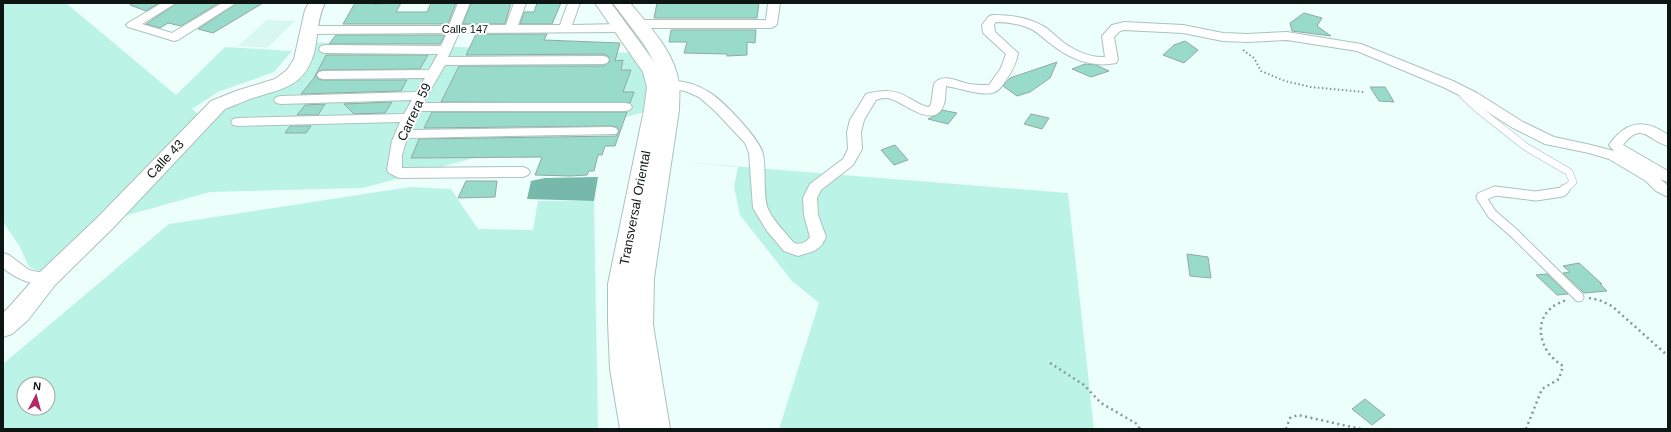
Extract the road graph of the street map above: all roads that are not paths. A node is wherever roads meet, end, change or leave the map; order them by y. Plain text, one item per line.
1 (170, 3) edge
2 (230, 3) edge
3 (317, 3) edge
4 (464, 3) edge
5 (520, 3) edge
6 (574, 3) edge
7 (603, 3) edge
8 (621, 3) edge
9 (774, 3) edge
10 (630, 26) junction
11 (565, 28) junction
12 (453, 29) junction
13 (511, 29) junction
14 (308, 30) junction
15 (325, 49) dead end
16 (443, 55) junction
17 (603, 60) dead end
18 (433, 74) junction
19 (323, 75) dead end
20 (1448, 84) junction
21 (670, 85) junction
22 (281, 100) dead end
23 (414, 107) junction
24 (625, 107) dead end
25 (238, 122) dead end
26 (611, 131) dead end
27 (402, 134) junction
28 (1668, 142) edge
29 (523, 172) dead end
30 (1668, 177) edge
31 (1668, 192) edge
32 (3, 259) edge
33 (47, 279) junction
34 (1578, 297) road end
35 (3, 327) edge
36 (634, 429) edge
37 (656, 429) edge

1 - 2 street
3 - 14 main road, Calle 43
4 - 12 street, Carrera 59
5 - 13 street
6 - 11 street
7 - 10 main road, Transversal Oriental
8 - 10 main road, Transversal Oriental
9 - 10 street, Calle 147
10 - 11 street, Calle 147
10 - 21 main road, Transversal Oriental
10 - 36 main road, Transversal Oriental
11 - 13 street, Calle 147
12 - 13 street, Calle 147
12 - 14 street, Calle 147
12 - 16 street, Carrera 59
14 - 33 main road, Calle 43
15 - 16 street
16 - 17 street
16 - 18 street, Carrera 59
18 - 19 street
18 - 23 street, Carrera 59
20 - 21 street
20 - 31 street
20 - 34 lane
21 - 37 main road, Transversal Oriental
22 - 23 street
23 - 24 street
23 - 25 street
23 - 27 street, Carrera 59
26 - 27 street
27 - 29 street, Carrera 59
28 - 30 street
32 - 33 street
33 - 35 main road, Calle 43

